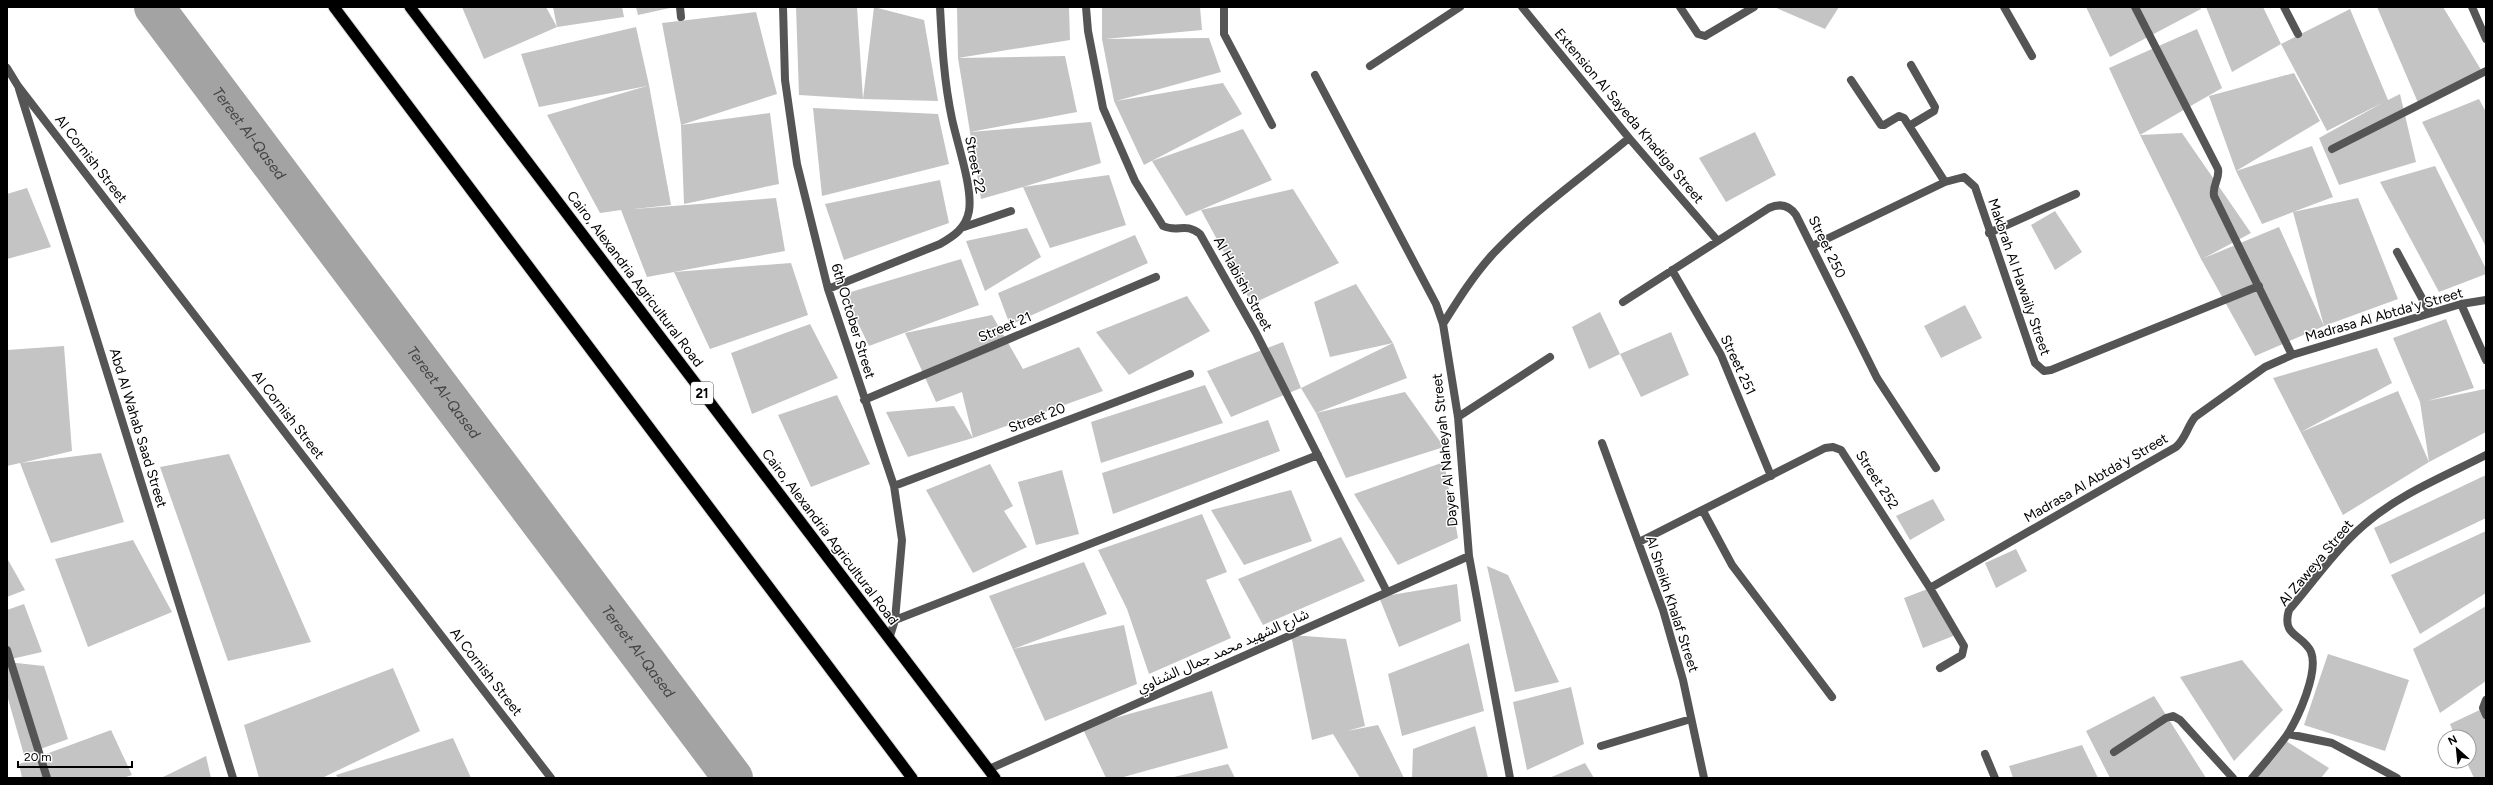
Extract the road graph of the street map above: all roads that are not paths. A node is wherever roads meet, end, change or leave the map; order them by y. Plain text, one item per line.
1 (334, 7) edge
2 (410, 7) edge
3 (680, 7) edge
4 (783, 7) edge
5 (940, 7) edge
6 (1086, 7) edge
7 (1224, 7) edge
8 (1460, 7) edge
9 (1522, 7) edge
10 (1680, 7) edge
11 (1754, 7) edge
12 (2004, 7) edge
13 (2135, 7) edge
14 (2284, 7) edge
15 (2472, 7) edge
16 (681, 17) dead end
17 (2298, 34) dead end
18 (2486, 40) edge
19 (2032, 56) dead end
20 (1911, 65) dead end
21 (1370, 66) dead end
22 (7, 68) edge
23 (2486, 71) edge
24 (1315, 75) dead end
25 (1850, 80) dead end
26 (18, 86) junction
27 (1272, 125) dead end
28 (1910, 126) junction
29 (1630, 138) junction
30 (2332, 149) dead end
31 (1945, 182) junction
32 (2076, 194) dead end
33 (1011, 211) dead end
34 (964, 227) junction
35 (1989, 233) junction
36 (1718, 240) junction
37 (1812, 246) junction
38 (2397, 252) dead end
39 (1672, 270) junction
40 (1156, 277) dead end
41 (2259, 286) junction
42 (828, 289) junction
43 (2486, 300) edge
44 (1623, 302) dead end
45 (2461, 304) junction
46 (2430, 313) junction
47 (1443, 324) junction
48 (2292, 355) junction
49 (1550, 357) dead end
50 (2486, 360) edge
51 (1190, 374) dead end
52 (864, 400) junction
53 (1458, 417) junction
54 (1602, 443) dead end
55 (1318, 454) junction
56 (2486, 455) edge
57 (1936, 468) dead end
58 (1772, 476) junction
59 (894, 486) junction
60 (1703, 511) junction
61 (1639, 542) junction
62 (1469, 556) junction
63 (1930, 588) junction
64 (1387, 592) junction
65 (895, 620) junction
66 (889, 639) junction
67 (7, 650) edge
68 (1940, 668) dead end
69 (1832, 696) dead end
70 (2486, 700) edge
71 (2486, 715) edge
72 (1691, 719) junction
73 (2288, 734) junction
74 (1601, 746) dead end
75 (2114, 752) dead end
76 (1985, 754) dead end
77 (989, 769) junction
78 (47, 778) edge
79 (233, 778) edge
80 (551, 778) edge
81 (912, 778) edge
82 (996, 778) edge
83 (1510, 778) edge
84 (1704, 778) edge
85 (1995, 778) edge
86 (2233, 778) edge
87 (2252, 778) edge
88 (2397, 778) edge

1 - 81 highway
2 - 66 highway, Cairo, Alexandria Agricultural Road / 21
3 - 16 street
4 - 42 street, 6th October Street
5 - 34 street, Street 22
6 - 55 street, Al Habishi Street
7 - 27 street
8 - 21 street
9 - 29 street, Extension Al Sayeda Khadiga Street
10 - 11 street
12 - 19 street
13 - 41 street
14 - 17 street
15 - 18 street
20 - 28 street
22 - 26 street, Al Cornish Street
23 - 30 street
24 - 47 street, Dayer Al Naheyah Street
25 - 28 street
26 - 79 street, Abd Al Wahab Saad Street
26 - 80 street, Al Cornish Street
28 - 31 street
29 - 36 street, Extension Al Sayeda Khadiga Street
29 - 47 street
31 - 35 street, Makbrah Al Hawaily Street
31 - 37 street, Makbrah Al Hawaily Street
32 - 35 street
33 - 34 street
34 - 42 street
35 - 41 street, Makbrah Al Hawaily Street
36 - 37 street, Street 250
36 - 39 street, Street 250
37 - 57 street, Street 250
38 - 46 street
39 - 44 street, Street 250
39 - 58 street, Street 251
40 - 52 street, Street 21
41 - 48 street
42 - 52 street, 6th October Street
43 - 45 street, Madrasa Al Abtda'y Street
45 - 46 street, Madrasa Al Abtda'y Street
45 - 50 street
46 - 48 street, Madrasa Al Abtda'y Street
47 - 53 street, Dayer Al Naheyah Street
48 - 63 street, Madrasa Al Abtda'y Street
49 - 53 street
51 - 59 street, Street 20
52 - 59 street, 6th October Street
53 - 62 street, Dayer Al Naheyah Street
54 - 61 street, Al Sheikh Khalaf Street
55 - 64 street, Al Habishi Street
55 - 65 street
56 - 73 street, Al Zaweya Street
58 - 60 street, Street 252
58 - 63 street, Street 252
59 - 65 street, 6th October Street
60 - 61 street, Street 252
60 - 69 street
61 - 72 street, Al Sheikh Khalaf Street
62 - 64 street, شارع الشهيد محمد جمال الشناوي
62 - 83 street, Dayer Al Naheyah Street
63 - 68 street, Street 252
64 - 77 street, شارع الشهيد محمد جمال الشناوي
65 - 66 street, 6th October Street
66 - 77 highway, Cairo, Alexandria Agricultural Road / 21
67 - 78 street
70 - 71 street
72 - 74 street
72 - 84 street, Al Sheikh Khalaf Street
73 - 87 street, Al Zaweya Street
73 - 88 street
75 - 86 street
76 - 85 street
77 - 82 highway, Cairo, Alexandria Agricultural Road / 21

